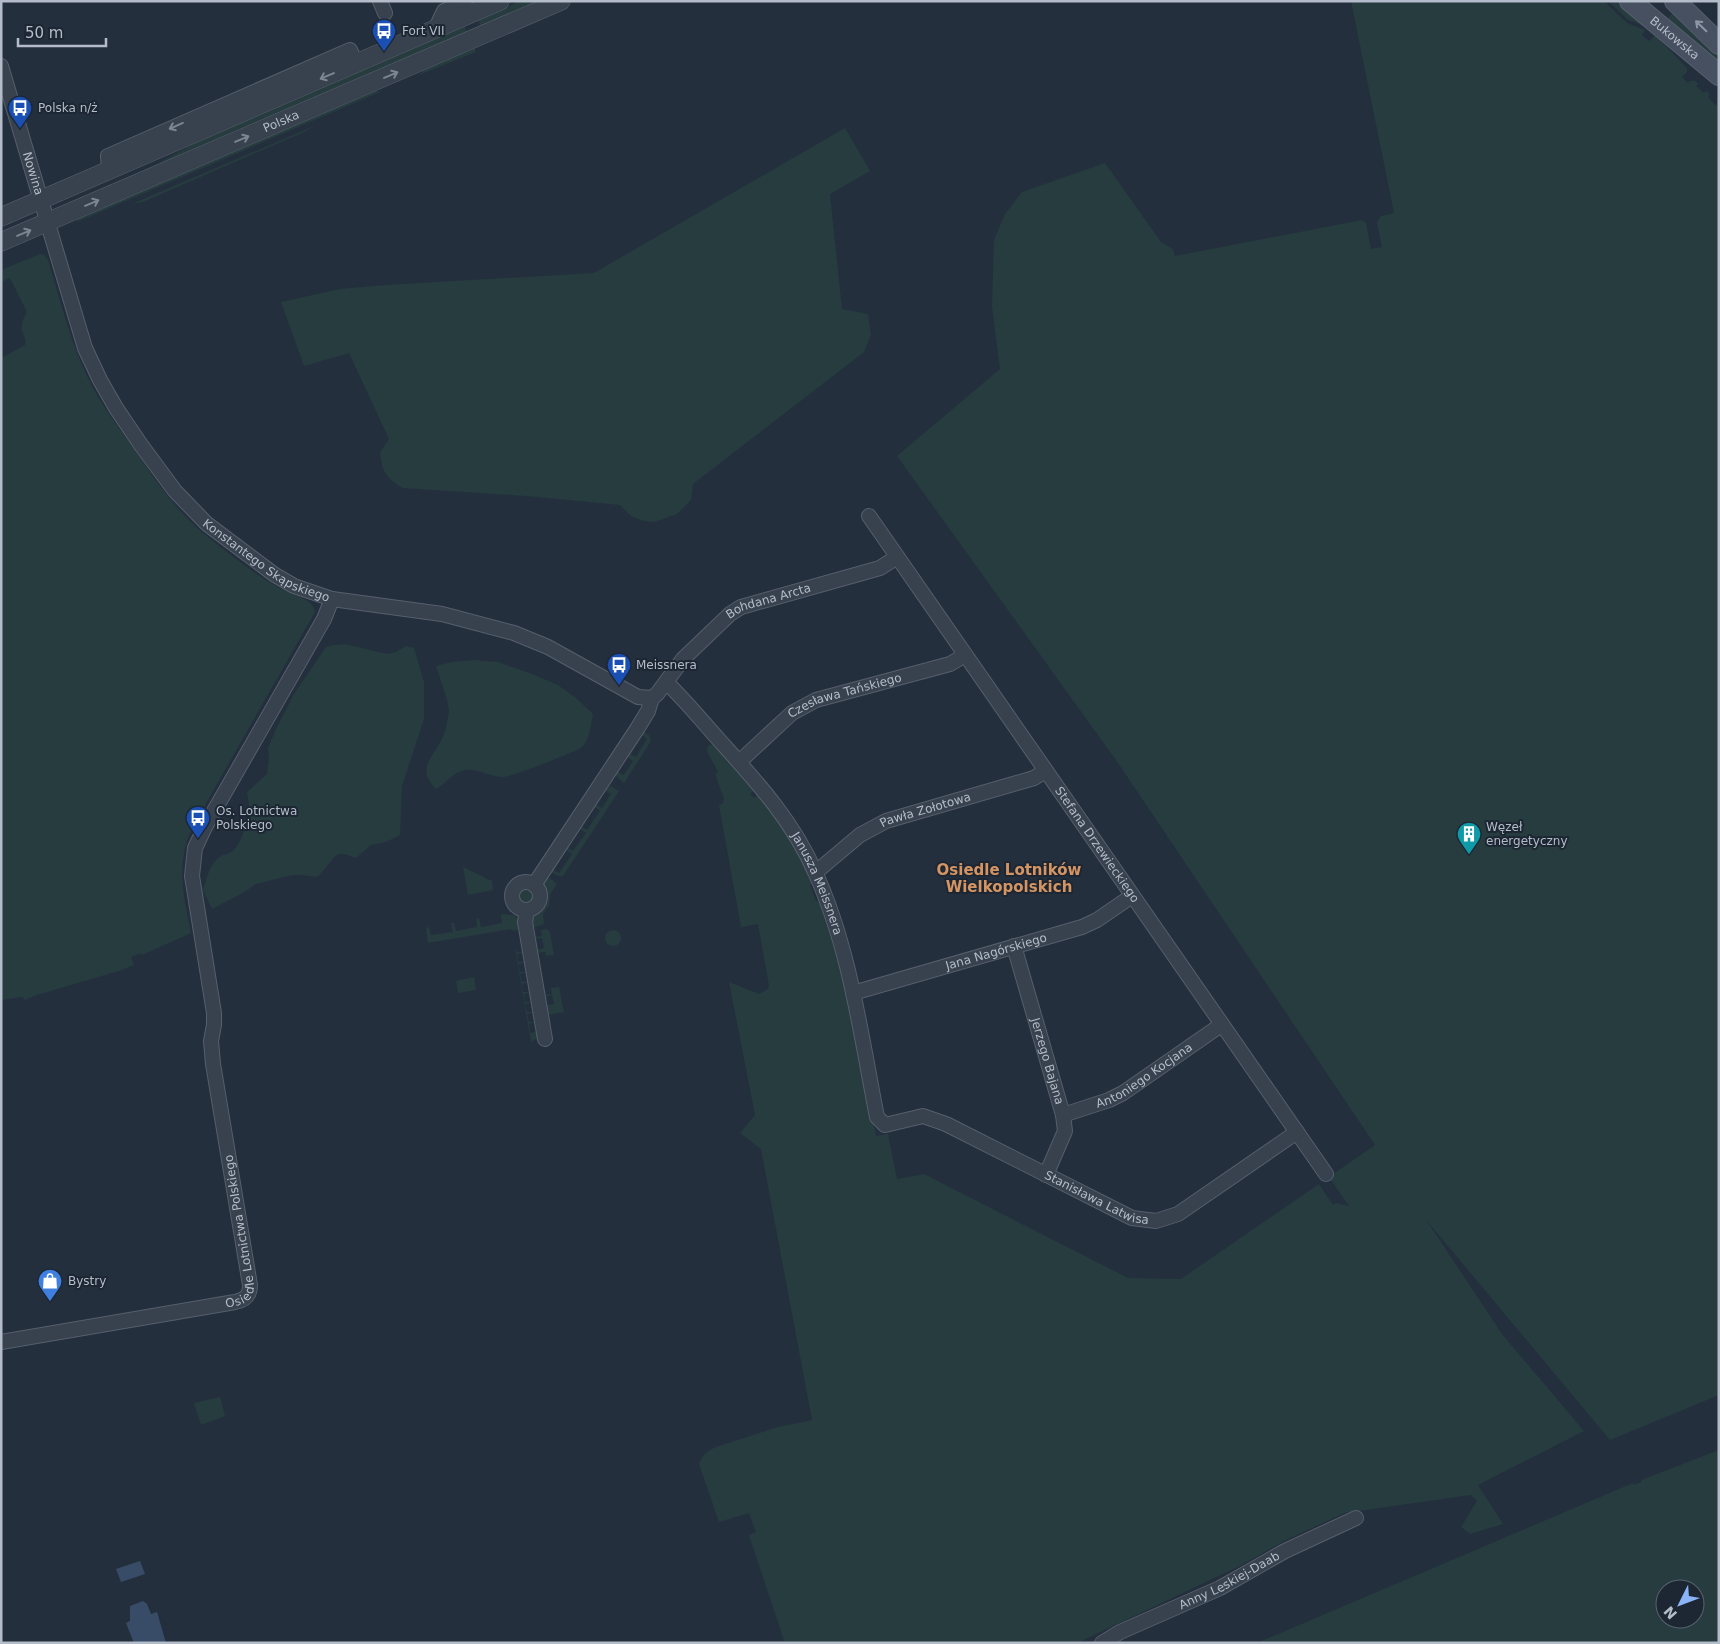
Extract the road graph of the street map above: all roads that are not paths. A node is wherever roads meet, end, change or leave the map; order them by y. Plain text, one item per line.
1 (465, 1) edge
2 (500, 1) edge
3 (561, 1) edge
4 (1630, 1) edge
5 (1651, 1) edge
6 (1675, 1) edge
7 (1657, 24) junction
8 (435, 30) junction
9 (1719, 44) edge
10 (1, 66) edge
11 (1719, 75) edge
12 (41, 200) junction
13 (1, 217) edge
14 (48, 223) junction
15 (1, 242) edge
16 (869, 516) dead end
17 (897, 557) junction
18 (332, 598) junction
19 (965, 655) junction
20 (666, 682) junction
21 (652, 698) junction
22 (739, 762) junction
23 (1045, 771) junction
24 (816, 872) junction
25 (534, 885) junction
26 (1132, 896) junction
27 (527, 910) junction
28 (1014, 946) junction
29 (853, 994) junction
30 (1221, 1025) junction
31 (546, 1039) dead end
32 (1063, 1115) junction
33 (885, 1125) joint
34 (1296, 1132) junction
35 (1326, 1174) dead end
36 (1046, 1176) junction
37 (1, 1342) edge
38 (1356, 1518) dead end
39 (1102, 1643) edge

1 - 8 street
2 - 8 street, Polska
14 -> 3 street, Polska
4 - 7 main road, Bukowska
5 - 7 street
9 -> 6 main road, Bukowska
7 - 11 main road, Bukowska
8 -> 12 street, Polska
10 - 12 street, Nowina
12 - 13 street, Polska
12 - 14 street, Nowina
15 -> 14 street, Polska
14 - 18 street, Konstantego Skąpskiego
16 - 17 street, Stefana Drzewieckiego
17 - 19 street, Stefana Drzewieckiego
17 - 20 street, Bohdana Arcta
18 - 21 street, Konstantego Skąpskiego
18 - 37 street, Osiedle Lotnictwa Polskiego
19 - 22 street, Czesława Tańskiego
19 - 23 street, Stefana Drzewieckiego
20 - 21 street, Bohdana Arcta
20 - 22 street, Janusza Meissnera
21 - 25 street, Bohdana Arcta
22 - 24 street, Janusza Meissnera
23 - 24 street, Pawła Zołotowa
23 - 26 street, Stefana Drzewieckiego
24 - 29 street, Janusza Meissnera
25 - 27 street
25 - 27 street
26 - 28 street, Jana Nagórskiego
26 - 30 street, Stefana Drzewieckiego
27 - 31 street
28 - 29 street, Jana Nagórskiego
28 - 32 street, Jerzego Bajana
29 - 33 street, Janusza Meissnera
30 - 32 street, Antoniego Kocjana
30 - 34 street, Stefana Drzewieckiego
32 - 36 street, Jerzego Bajana
33 - 36 street, Stanisława Latwisa
34 - 35 street, Stefana Drzewieckiego
34 - 36 street, Stanisława Latwisa
38 - 39 street, Anny Leskiej-Daab

